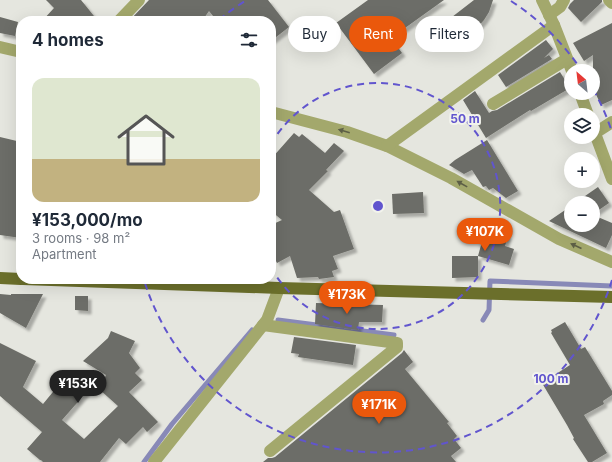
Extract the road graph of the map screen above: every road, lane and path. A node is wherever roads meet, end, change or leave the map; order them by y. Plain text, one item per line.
1 (139, 0) edge
2 (542, 0) edge
3 (564, 0) edge
4 (609, 0) edge
5 (612, 3) edge
6 (124, 16) edge
7 (551, 20) junction
8 (0, 47) edge
9 (16, 51) edge
10 (567, 59) junction
11 (569, 64) edge
12 (493, 104) dead end
13 (276, 113) edge
14 (612, 122) edge
15 (600, 127) edge
16 (599, 144) edge
17 (387, 146) junction
18 (612, 179) edge
19 (612, 262) edge
20 (0, 278) edge
21 (16, 279) edge
22 (187, 284) edge
23 (279, 288) junction
24 (612, 297) edge
25 (264, 325) junction
26 (270, 451) dead end
27 (154, 462) edge

1 - 6 street
2 - 7 street
3 - 7 street
4 - 5 street
7 - 10 street
7 - 17 street
8 - 9 street
10 - 11 street
10 - 12 street
17 -> 13 street
14 - 15 street
16 - 18 street
19 -> 17 street
20 - 21 main road
22 - 23 main road
23 - 24 main road
23 - 25 street
25 - 26 street
25 - 27 street

